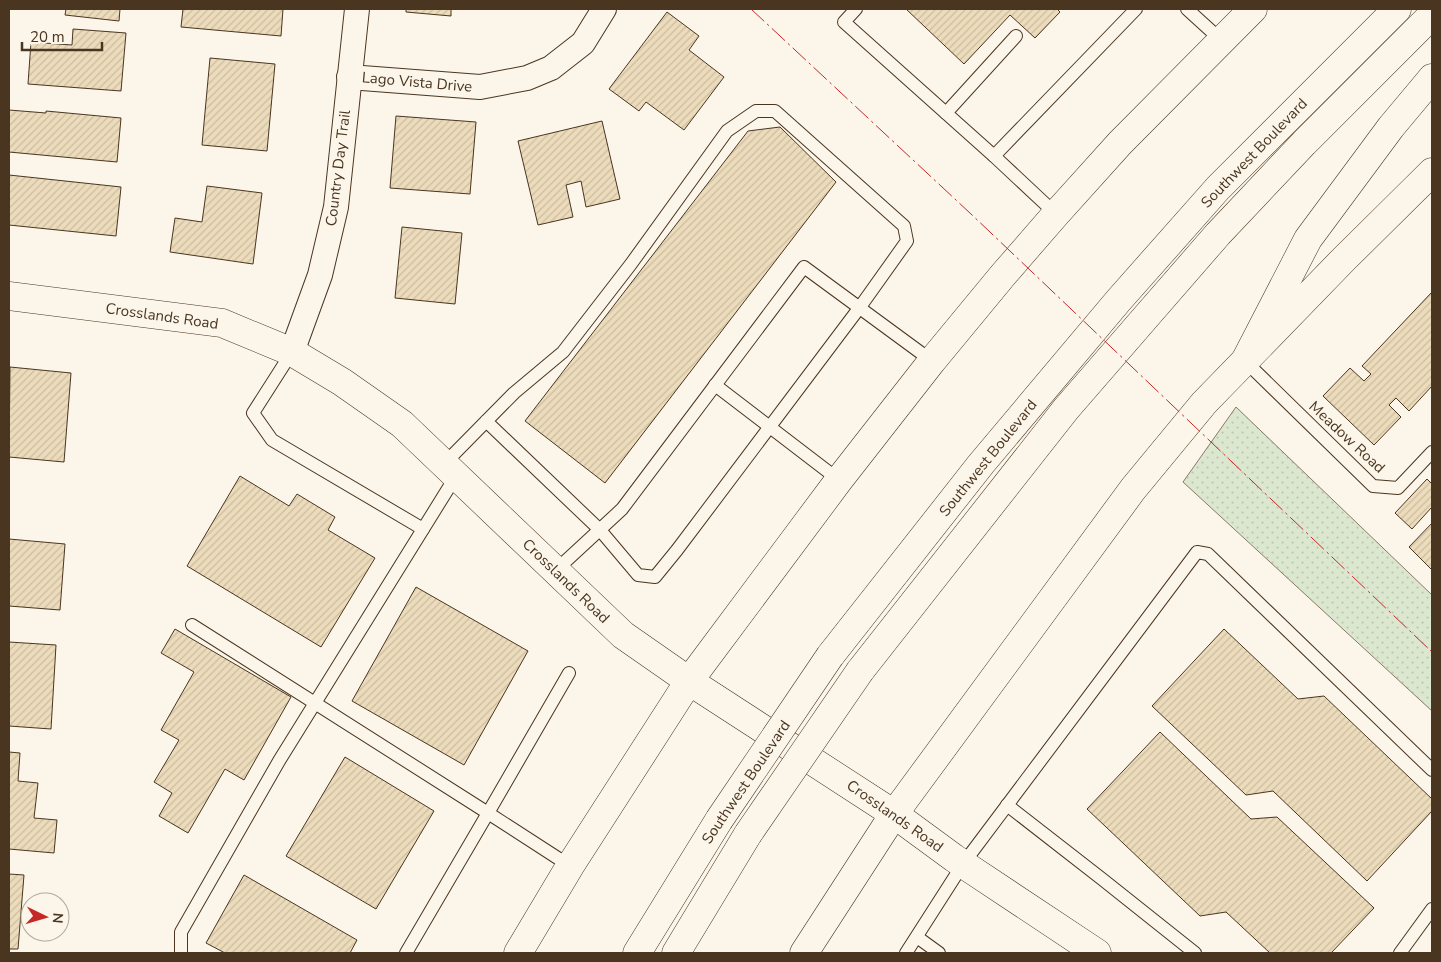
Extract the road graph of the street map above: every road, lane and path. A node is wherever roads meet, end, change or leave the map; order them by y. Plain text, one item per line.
1 (357, 9) edge
2 (604, 9) edge
3 (856, 9) edge
4 (1136, 9) edge
5 (1187, 9) edge
6 (1252, 9) edge
7 (1397, 9) edge
8 (1432, 15) edge
9 (1016, 36) dead end
10 (1221, 40) junction
11 (350, 77) junction
12 (1432, 78) edge
13 (946, 113) junction
14 (994, 156) junction
15 (1432, 172) edge
16 (1056, 214) junction
17 (9, 296) edge
18 (860, 307) junction
19 (292, 352) junction
20 (932, 360) junction
21 (1245, 361) junction
22 (715, 385) junction
23 (486, 421) junction
24 (770, 426) junction
25 (1432, 452) edge
26 (450, 470) junction
27 (839, 480) junction
28 (423, 529) junction
29 (600, 530) junction
30 (555, 571) junction
31 (192, 625) dead end
32 (569, 672) dead end
33 (689, 681) junction
34 (314, 704) junction
35 (1432, 770) edge
36 (1007, 806) junction
37 (488, 813) junction
38 (894, 814) junction
39 (963, 864) junction
40 (570, 866) junction
41 (1432, 909) edge
42 (917, 937) junction
43 (181, 953) edge
44 (406, 953) edge
45 (518, 953) edge
46 (636, 953) edge
47 (676, 953) edge
48 (804, 953) edge
49 (906, 953) edge
50 (939, 953) edge
51 (1097, 953) edge
52 (1195, 953) edge
53 (1400, 953) edge

1 - 11 street, Country Day Trail
2 - 11 street, Lago Vista Drive
3 - 13 lane
4 - 14 lane
5 - 10 lane
6 - 10 main road
7 - 46 main road, Southwest Boulevard, bridge
8 - 47 main road, Southwest Boulevard, bridge
9 - 13 lane
10 - 16 main road
11 - 19 street, Country Day Trail
12 - 21 main road
13 - 14 lane
14 - 16 lane
15 - 21 main road
16 - 20 main road
17 - 19 main road, Crosslands Road
18 - 20 lane
18 - 22 lane
18 - 23 lane
18 - 24 lane
19 - 26 main road, Crosslands Road
19 - 28 lane
20 - 27 main road
21 - 25 lane, Meadow Road
21 - 38 main road
22 - 24 lane
22 - 29 lane
23 - 26 lane
23 - 29 lane
24 - 27 lane
24 - 29 lane
26 - 28 lane
26 - 30 main road, Crosslands Road
27 - 33 main road
28 - 34 lane
29 - 30 lane
30 - 33 main road, Crosslands Road
31 - 34 lane
32 - 37 lane
33 - 38 main road, Crosslands Road
33 - 40 main road
34 - 37 lane
34 - 43 lane
35 - 36 lane
36 - 39 lane
36 - 52 lane
37 - 40 lane
37 - 44 lane
38 - 39 main road, Crosslands Road
38 - 48 main road
39 - 42 lane
39 - 51 main road, Crosslands Road
40 - 45 main road
41 - 53 lane
42 - 49 lane
42 - 50 lane

